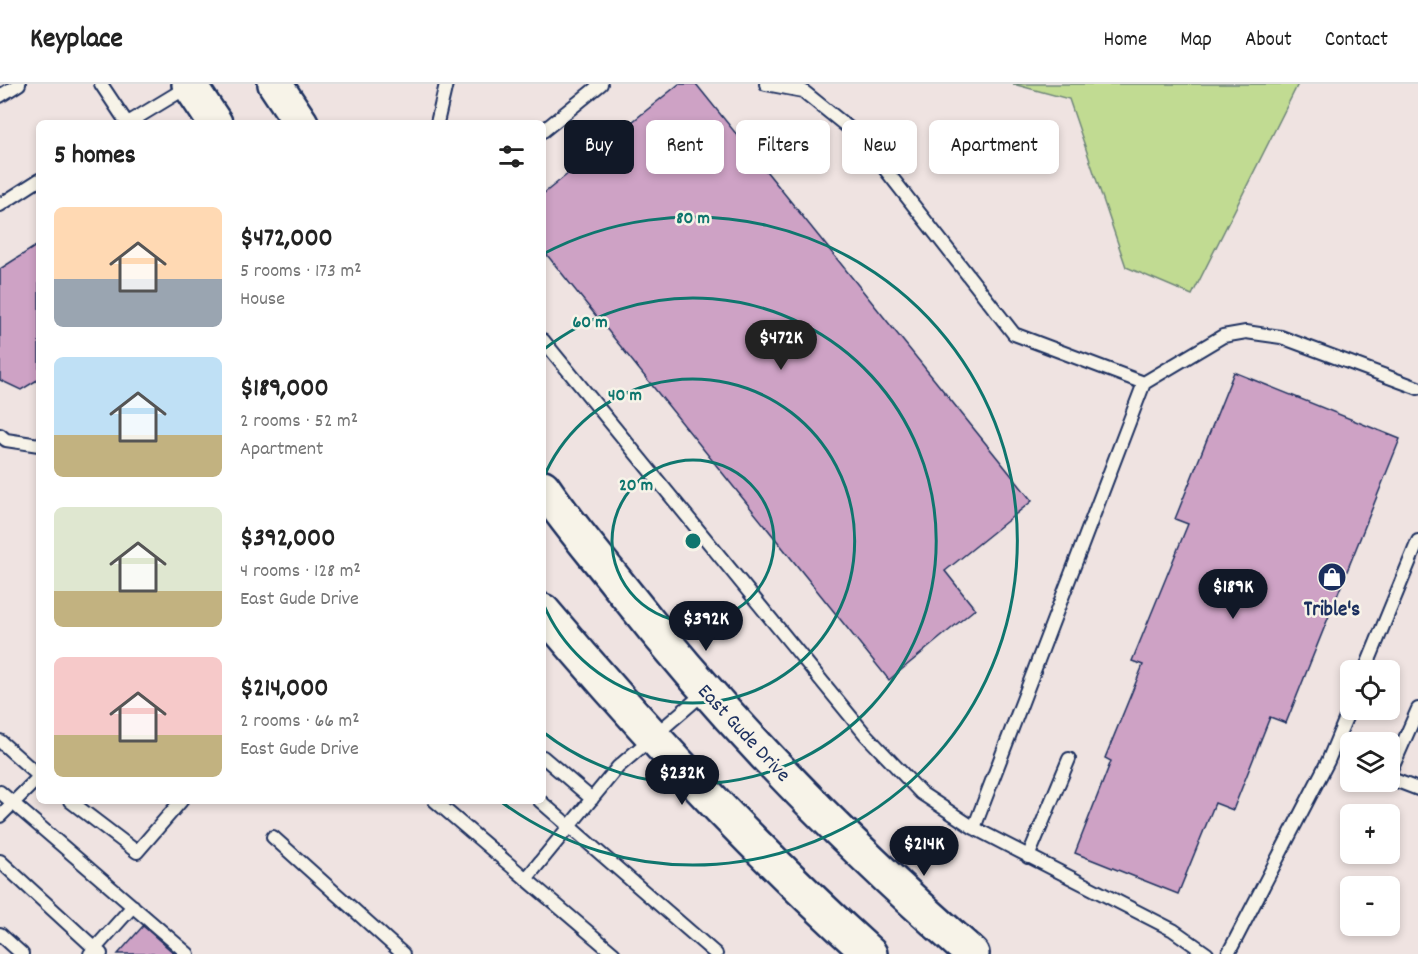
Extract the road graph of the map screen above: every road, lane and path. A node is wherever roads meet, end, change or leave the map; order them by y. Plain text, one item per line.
1 (19, 84) edge
2 (101, 84) edge
3 (275, 84) edge
4 (446, 84) edge
5 (601, 84) edge
6 (766, 84) edge
7 (190, 85) edge
8 (0, 96) edge
9 (126, 120) edge
10 (133, 120) edge
11 (213, 120) edge
12 (299, 120) edge
13 (438, 120) edge
14 (546, 129) edge
15 (36, 182) edge
16 (0, 205) edge
17 (546, 344) edge
18 (1144, 383) junction
19 (1418, 388) edge
20 (0, 435) edge
21 (36, 445) edge
22 (546, 491) edge
23 (1418, 541) edge
24 (546, 615) edge
25 (1369, 660) edge
26 (706, 691) junction
27 (1418, 709) edge
28 (1345, 720) edge
29 (653, 738) junction
30 (0, 741) edge
31 (1400, 751) edge
32 (1069, 759) dead end
33 (546, 760) edge
34 (36, 773) edge
35 (36, 779) edge
36 (1400, 781) edge
37 (1418, 789) edge
38 (0, 792) edge
39 (592, 799) junction
40 (13, 803) junction
41 (74, 804) edge
42 (178, 804) edge
43 (438, 804) edge
44 (543, 804) edge
45 (0, 816) edge
46 (569, 827) junction
47 (974, 828) junction
48 (273, 837) dead end
49 (1029, 857) junction
50 (0, 861) edge
51 (526, 879) junction
52 (133, 906) junction
53 (0, 934) edge
54 (701, 950) edge
55 (95, 952) edge
56 (22, 954) edge
57 (188, 954) edge
58 (403, 954) edge
59 (614, 954) edge
60 (716, 954) edge
61 (870, 954) edge
62 (972, 954) edge
63 (1207, 954) edge
64 (1228, 954) edge

1 - 8 lane
2 - 9 lane
3 - 12 main road
4 - 13 lane
5 - 14 lane
6 - 18 lane
7 - 10 lane
7 - 11 main road
15 - 16 lane
17 - 47 lane
18 - 19 lane
18 - 47 lane
20 - 21 lane
22 - 26 main road, East Gude Drive
23 - 25 lane
24 - 29 main road
26 - 29 lane
26 - 62 main road, East Gude Drive
27 - 31 lane
28 - 64 lane
29 - 39 lane
29 - 61 main road
30 - 34 lane
32 - 49 lane
33 - 39 lane
35 - 40 lane
36 - 37 lane
38 - 40 lane
39 - 46 lane
40 - 45 lane
40 - 52 lane
41 - 42 lane
43 - 51 lane
44 - 46 lane
46 - 51 lane
46 - 54 lane
47 - 49 lane
48 - 58 lane
49 - 63 lane
50 - 55 lane
51 - 59 lane
52 - 55 lane
52 - 57 lane
53 - 56 lane
54 - 60 lane

